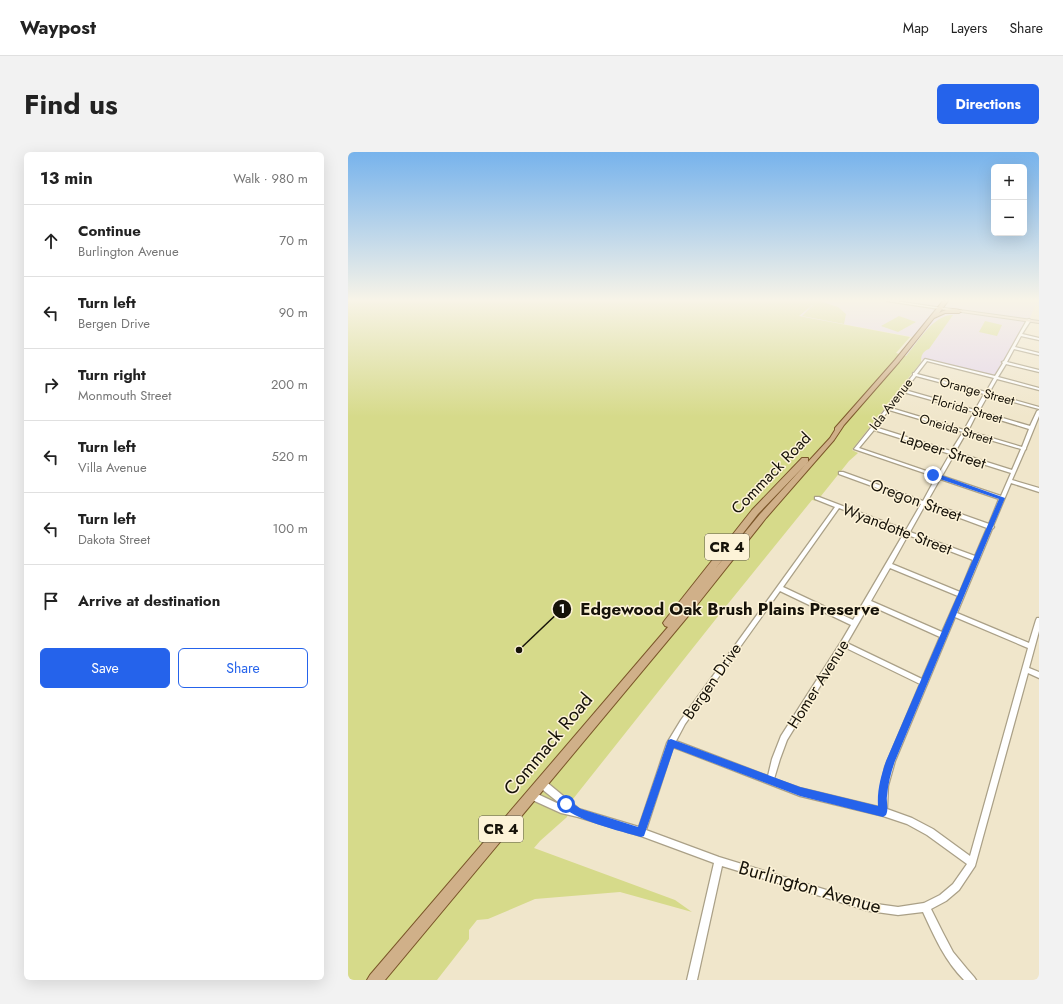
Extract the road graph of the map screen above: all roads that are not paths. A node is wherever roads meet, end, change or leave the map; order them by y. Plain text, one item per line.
1 (914, 340) edge
2 (1018, 340) edge
3 (1013, 348) junction
4 (1039, 354) edge
5 (1004, 362) junction
6 (1039, 371) edge
7 (914, 374) junction
8 (996, 377) junction
9 (1039, 389) edge
10 (902, 390) junction
11 (986, 394) junction
12 (888, 408) junction
13 (1039, 410) edge
14 (976, 412) junction
15 (873, 428) junction
16 (1032, 428) junction
17 (965, 431) junction
18 (1024, 449) junction
19 (953, 453) junction
20 (1013, 472) junction
21 (841, 473) dead end
22 (940, 477) junction
23 (1010, 481) junction
24 (1039, 490) edge
25 (817, 498) dead end
26 (1002, 498) junction
27 (924, 503) junction
28 (838, 506) junction
29 (990, 527) junction
30 (908, 532) junction
31 (976, 559) junction
32 (889, 565) junction
33 (779, 588) junction
34 (961, 595) junction
35 (868, 602) junction
36 (954, 614) junction
37 (1039, 620) edge
38 (855, 624) junction
39 (944, 636) junction
40 (843, 644) junction
41 (1032, 647) junction
42 (1026, 670) junction
43 (1039, 675) edge
44 (924, 683) junction
45 (671, 743) junction
46 (770, 781) junction
47 (541, 782) junction
48 (530, 795) junction
49 (578, 812) junction
50 (883, 812) junction
51 (641, 832) junction
52 (719, 861) junction
53 (972, 863) junction
54 (925, 907) junction
55 (375, 980) edge
56 (692, 980) edge
57 (971, 980) edge

1 - 47 main road, Commack Road / CR 4
2 - 3 street, Homer Avenue
3 - 4 street
3 - 5 street, Homer Avenue
5 - 6 street
5 - 8 street, Homer Avenue
7 - 8 street, Ida Avenue
7 - 10 street, Ida Avenue
7 - 11 street, Orange Street
8 - 9 street
8 - 11 street, Homer Avenue
10 - 12 street, Ida Avenue
10 - 14 street, Florida Street
11 - 13 street, Orange Street
11 - 14 street, Homer Avenue
12 - 15 street, Ida Avenue
12 - 17 street, Oneida Street
13 - 16 street
14 - 16 street, Florida Street
14 - 17 street, Homer Avenue
15 - 19 street, Lapeer Street
15 - 22 street, Ida Avenue
16 - 18 street
17 - 18 street, Oneida Street
17 - 19 street, Homer Avenue
18 - 20 street
19 - 20 street, Lapeer Street
19 - 22 street, Homer Avenue
20 - 23 street
21 - 27 street, Oregon Street
22 - 26 street
22 - 27 street, Homer Avenue
23 - 24 street
23 - 26 street
25 - 28 street, Wyandotte Street
26 - 29 street
27 - 29 street, Oregon Street
27 - 30 street, Homer Avenue
28 - 30 street, Wyandotte Street
28 - 33 street, Bergen Drive
29 - 31 street
30 - 31 street, Wyandotte Street
30 - 32 street, Homer Avenue
31 - 34 street
32 - 34 street
32 - 35 street, Homer Avenue
33 - 38 street
33 - 45 street, Bergen Drive
34 - 36 street
35 - 38 street, Homer Avenue
35 - 39 street
36 - 39 street
36 - 41 street
37 - 41 street, Burlington Avenue
38 - 40 street, Homer Avenue
39 - 44 street
40 - 44 street
40 - 46 street, Homer Avenue
41 - 42 street, Burlington Avenue
42 - 43 street
42 - 53 street, Burlington Avenue
44 - 50 street
45 - 46 street
45 - 51 street, Bergen Drive
46 - 50 street
47 - 48 main road, Commack Road / CR 4
47 - 49 street, Burlington Avenue
48 - 49 street, Burlington Avenue
48 - 55 main road, Commack Road / CR 4
49 - 51 street, Burlington Avenue
50 - 53 street
51 - 52 street, Burlington Avenue
52 - 54 street, Burlington Avenue
52 - 56 street
53 - 54 street, Burlington Avenue
54 - 57 street

